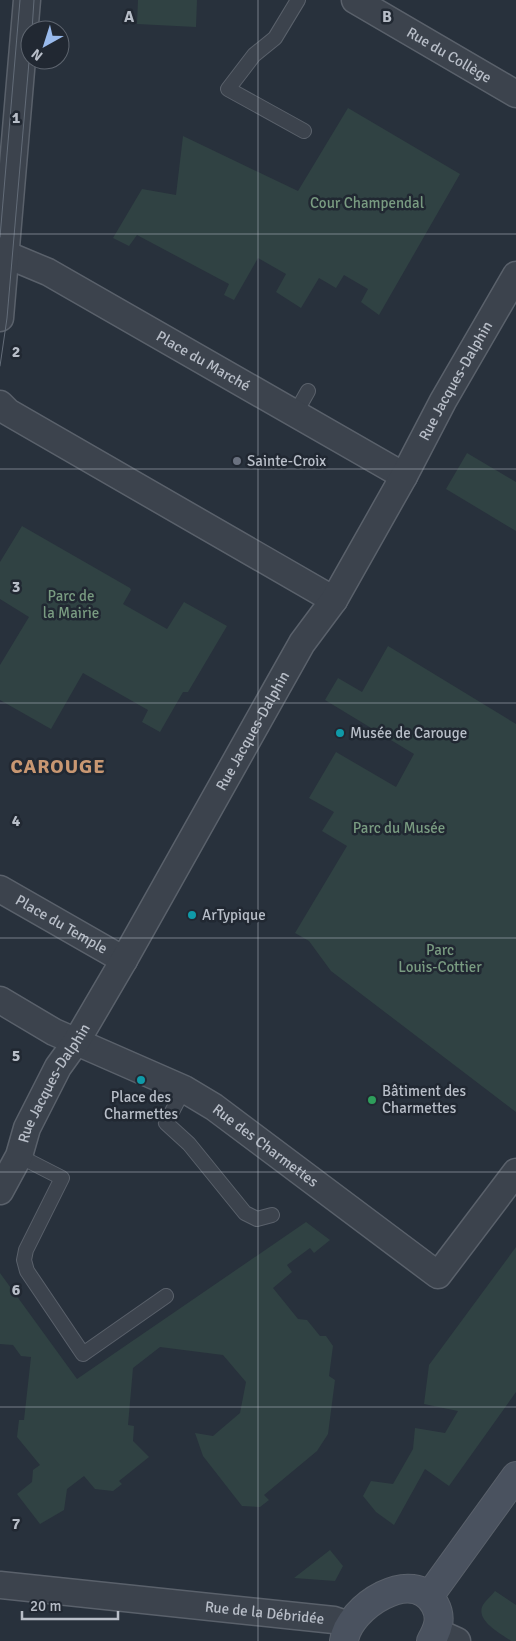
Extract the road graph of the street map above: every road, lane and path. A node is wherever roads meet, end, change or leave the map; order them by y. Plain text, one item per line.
1 (27, 0) edge
2 (298, 0) edge
3 (355, 0) edge
4 (516, 94) edge
5 (304, 132) dead end
6 (3, 253) edge
7 (516, 275) edge
8 (0, 318) edge
9 (308, 391) dead end
10 (0, 404) edge
11 (294, 414) junction
12 (404, 476) junction
13 (334, 600) junction
14 (0, 889) edge
15 (124, 960) junction
16 (0, 1000) edge
17 (76, 1042) junction
18 (184, 1088) junction
19 (19, 1156) junction
20 (516, 1172) edge
21 (0, 1191) edge
22 (272, 1215) dead end
23 (166, 1296) dead end
24 (516, 1476) edge
25 (0, 1585) edge
26 (430, 1596) junction
27 (346, 1633) edge
28 (442, 1638) edge

1 - 6 street
2 - 5 lane
3 - 4 street, Rue du Collège
6 - 8 street
6 - 11 street, Place du Marché
7 - 12 street, Rue Jacques-Dalphin
9 - 11 lane
10 - 13 street
11 - 12 street, Place du Marché
12 - 13 street, Rue Jacques-Dalphin
13 - 15 street, Rue Jacques-Dalphin
14 - 15 street, Place du Temple
15 - 17 street, Rue Jacques-Dalphin
16 - 17 street
17 - 18 street, Rue des Charmettes
17 - 19 street, Rue Jacques-Dalphin
18 - 20 street, Rue des Charmettes
18 - 22 lane
19 - 21 street, Rue Jacques-Dalphin
19 - 23 lane
24 - 26 street
25 - 27 street, Rue de la Débridée
26 - 27 street
26 - 28 street

